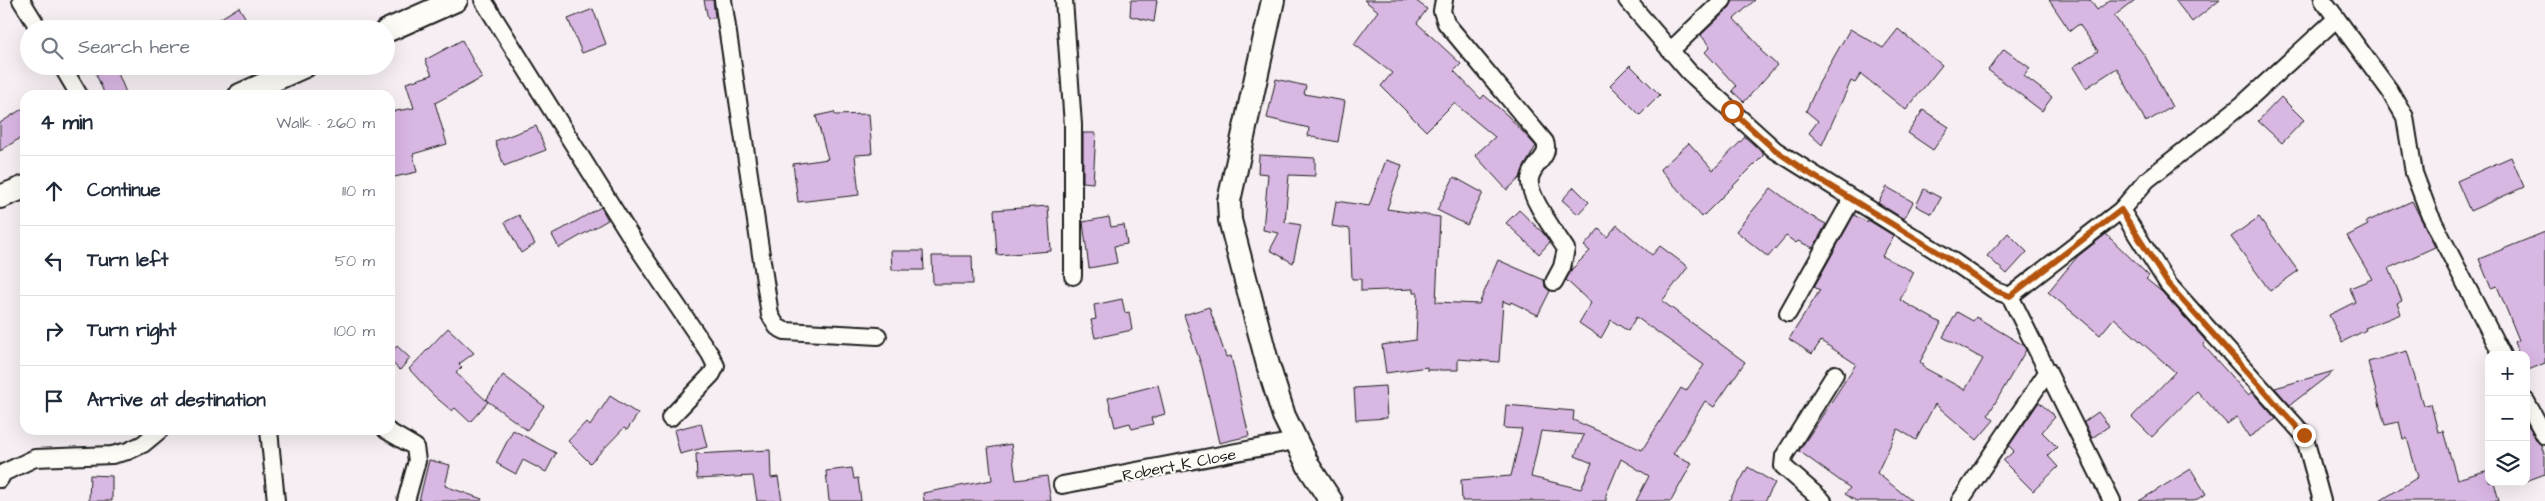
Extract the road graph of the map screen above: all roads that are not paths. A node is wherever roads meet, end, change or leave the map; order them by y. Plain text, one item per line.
1 (21, 0) edge
2 (456, 0) edge
3 (483, 0) edge
4 (723, 0) edge
5 (1064, 0) edge
6 (1273, 0) edge
7 (1444, 0) edge
8 (1627, 0) edge
9 (1722, 0) edge
10 (2323, 0) edge
11 (2336, 19) junction
12 (33, 20) edge
13 (395, 27) edge
14 (1670, 52) junction
15 (67, 75) edge
16 (285, 75) edge
17 (76, 90) edge
18 (251, 90) edge
19 (20, 189) edge
20 (0, 197) edge
21 (1852, 199) junction
22 (2121, 210) junction
23 (1073, 276) dead end
24 (1554, 282) dead end
25 (2010, 296) junction
26 (1788, 313) dead end
27 (878, 336) dead end
28 (2500, 351) edge
29 (2048, 371) junction
30 (1835, 374) dead end
31 (2530, 408) edge
32 (670, 418) dead end
33 (154, 435) edge
34 (269, 435) edge
35 (395, 435) edge
36 (2545, 436) edge
37 (1295, 441) junction
38 (1, 475) edge
39 (1062, 485) dead end
40 (276, 501) edge
41 (406, 501) edge
42 (1331, 501) edge
43 (1823, 501) edge
44 (1960, 501) edge
45 (2112, 501) edge
46 (2322, 501) edge

1 - 12 street
2 - 13 street
3 - 32 street
4 - 27 street
5 - 23 street
6 - 37 street
7 - 24 street
8 - 14 street
9 - 14 street
10 - 11 street
11 - 22 street
11 - 28 street
14 - 21 street
15 - 17 street
16 - 18 street
19 - 20 street
21 - 25 street
21 - 26 street
22 - 25 street
22 - 46 street
25 - 29 street
29 - 44 street
29 - 45 street
30 - 43 street
31 - 36 street
33 - 38 street
34 - 40 street
35 - 41 street
37 - 39 street, Robert K Close
37 - 42 street

